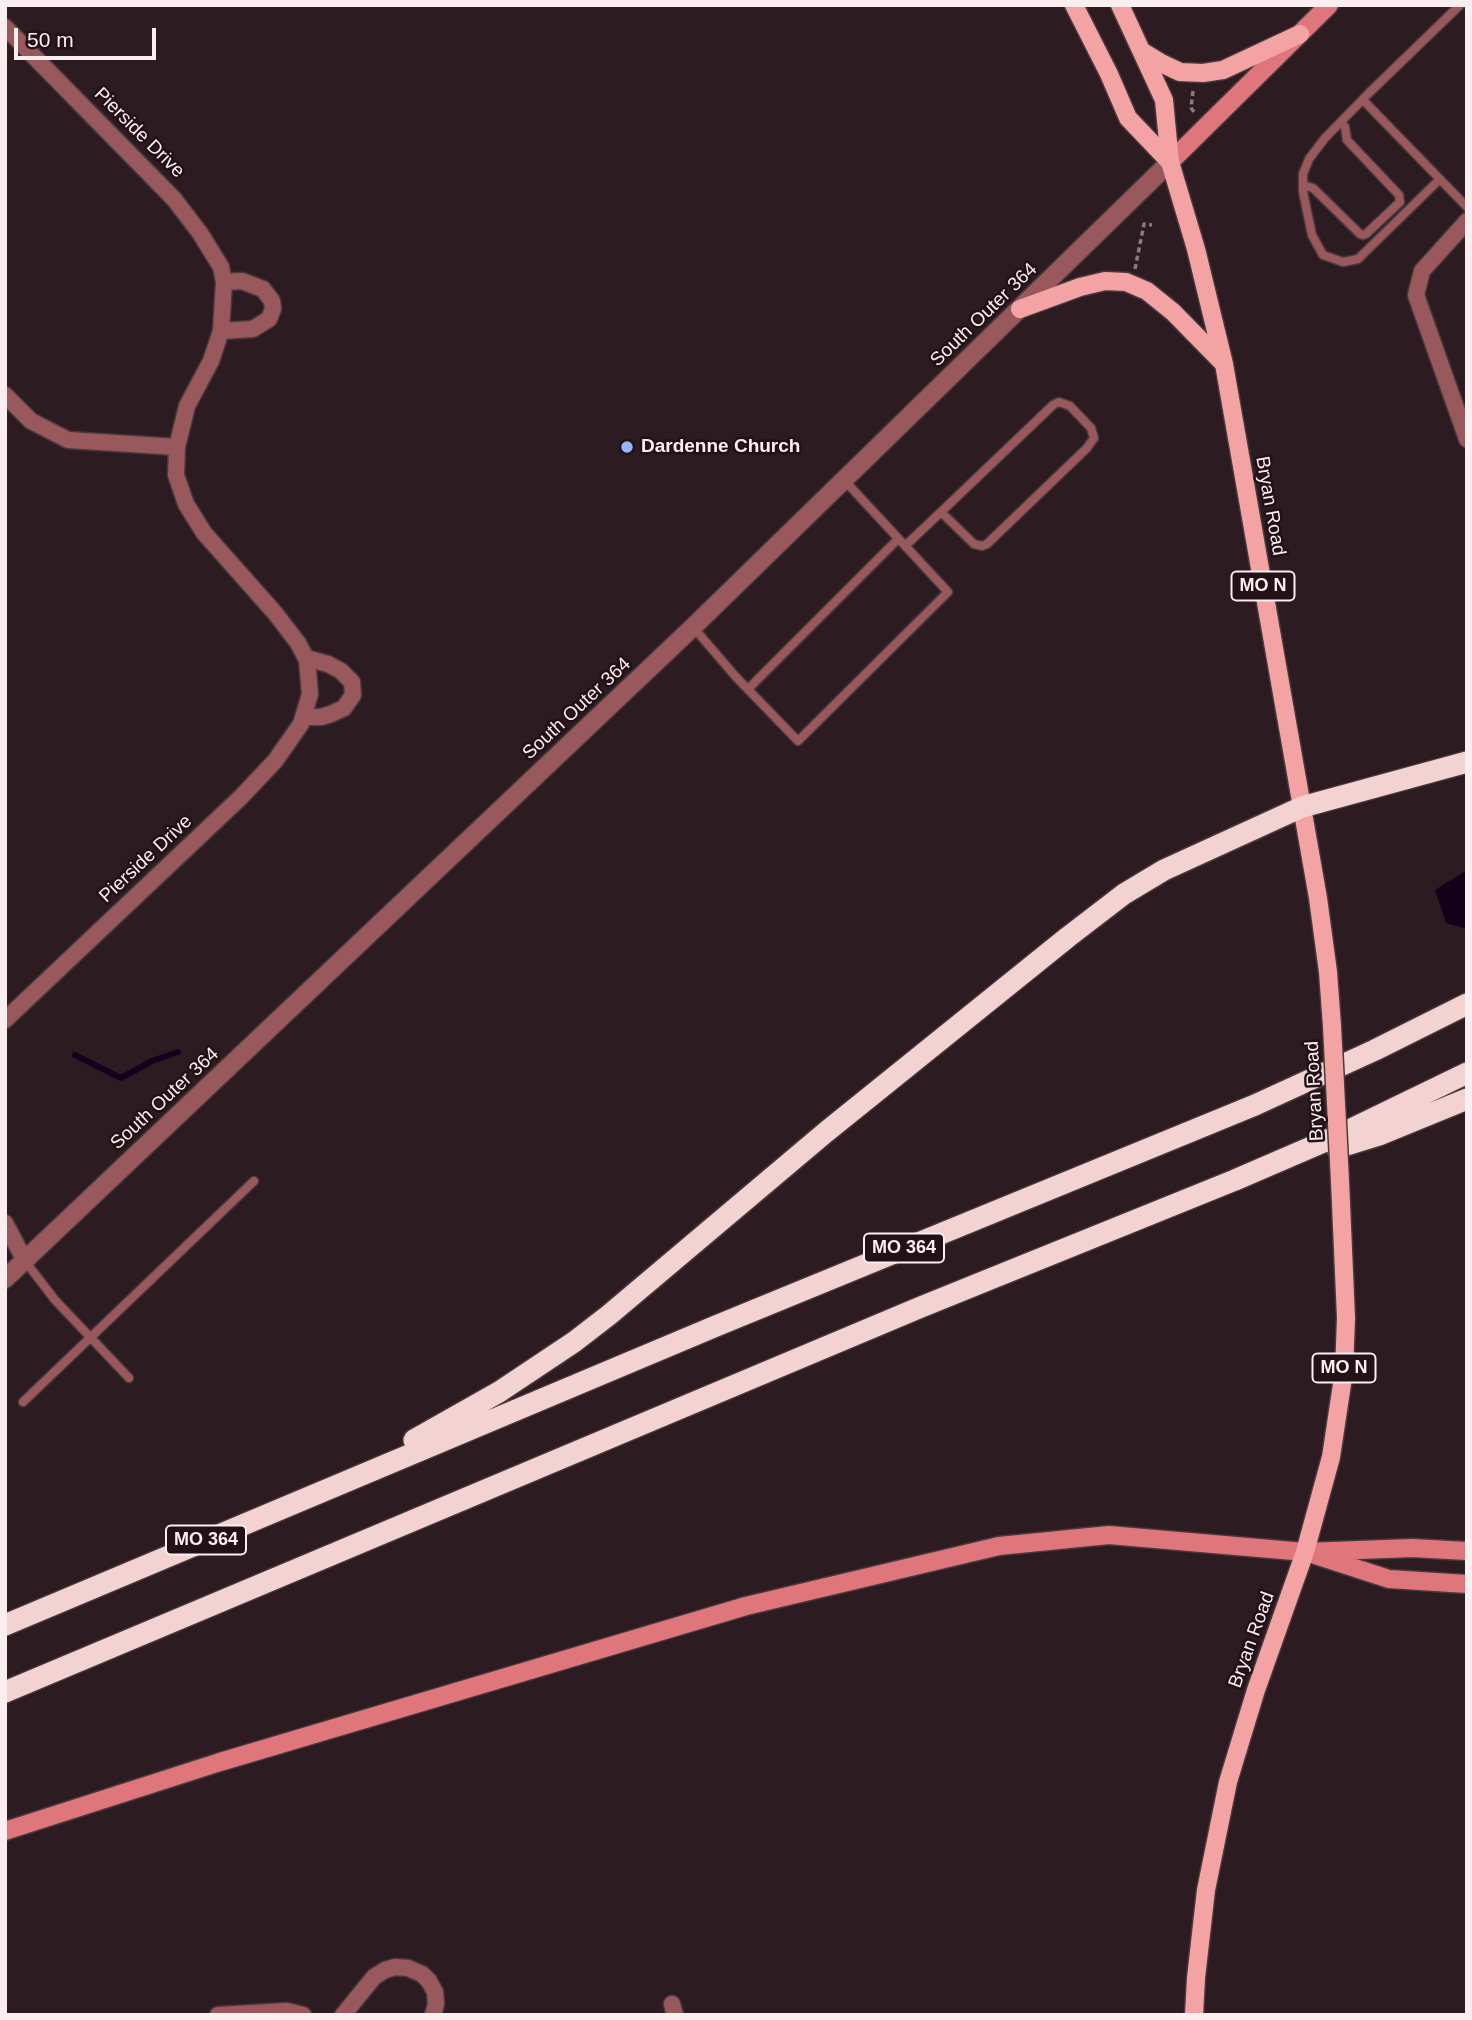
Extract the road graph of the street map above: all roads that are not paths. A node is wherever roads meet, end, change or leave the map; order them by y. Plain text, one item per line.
1 (1074, 5) edge
2 (1120, 5) edge
3 (1329, 5) edge
4 (1460, 5) edge
5 (5, 27) edge
6 (1300, 34) junction
7 (1143, 52) junction
8 (1363, 100) junction
9 (1340, 122) junction
10 (1170, 162) junction
11 (1439, 180) junction
12 (1303, 186) junction
13 (1467, 207) edge
14 (1467, 221) edge
15 (224, 282) junction
16 (1020, 309) junction
17 (221, 331) junction
18 (1224, 364) junction
19 (5, 395) edge
20 (1467, 439) edge
21 (177, 447) junction
22 (845, 481) junction
23 (940, 512) junction
24 (902, 542) junction
25 (694, 627) junction
26 (306, 658) junction
27 (748, 689) junction
28 (303, 717) junction
29 (1467, 762) edge
30 (1302, 807) junction
31 (1467, 1004) edge
32 (5, 1020) edge
33 (1467, 1073) edge
34 (1467, 1099) edge
35 (1235, 1180) junction
36 (254, 1181) dead end
37 (5, 1223) edge
38 (5, 1250) edge
39 (24, 1261) junction
40 (5, 1279) edge
41 (90, 1337) junction
42 (129, 1378) dead end
43 (23, 1402) dead end
44 (337, 1485) junction
45 (1467, 1551) edge
46 (1306, 1552) junction
47 (1467, 1584) edge
48 (5, 1625) edge
49 (5, 1692) edge
50 (5, 1831) edge
51 (218, 2015) edge
52 (303, 2015) edge
53 (344, 2015) edge
54 (433, 2015) edge
55 (1194, 2015) edge

1 - 10 main road
2 - 7 main road, Bryan Road
3 - 6 main road
4 - 8 lane
5 - 15 street, Pierside Drive
6 - 7 main road
6 - 10 main road
7 - 10 main road, Bryan Road
8 - 9 lane
8 - 11 lane
9 - 12 lane
9 - 12 lane
10 - 16 street, South Outer 364
10 - 18 main road, Bryan Road / MO N
11 - 12 lane
11 - 13 lane
14 - 20 street
15 - 17 street, Pierside Drive
15 - 17 street
16 - 18 main road
16 - 22 street, South Outer 364
17 - 21 street, Pierside Drive
18 - 30 main road, Bryan Road / MO N
19 - 21 street
21 - 26 street, Pierside Drive
22 - 24 lane
22 - 25 street, South Outer 364
23 - 23 lane
23 - 24 lane
24 - 27 lane
24 - 27 lane
25 - 27 lane
25 - 39 street, South Outer 364
26 - 28 street, Pierside Drive
26 - 28 street
28 - 32 street, Pierside Drive
29 - 30 highway
30 - 44 highway
30 - 46 main road, Bryan Road / MO N, bridge
31 - 44 highway, MO 364
33 - 35 highway
34 - 35 highway
35 - 49 highway
36 - 41 lane
37 - 39 street
38 - 39 street
39 - 40 street, South Outer 364
39 - 41 lane
41 - 42 lane
41 - 43 lane
44 - 48 highway, MO 364
45 - 46 main road
46 - 47 main road
46 - 50 main road
46 - 55 main road, Bryan Road
51 - 52 street
53 - 54 street

